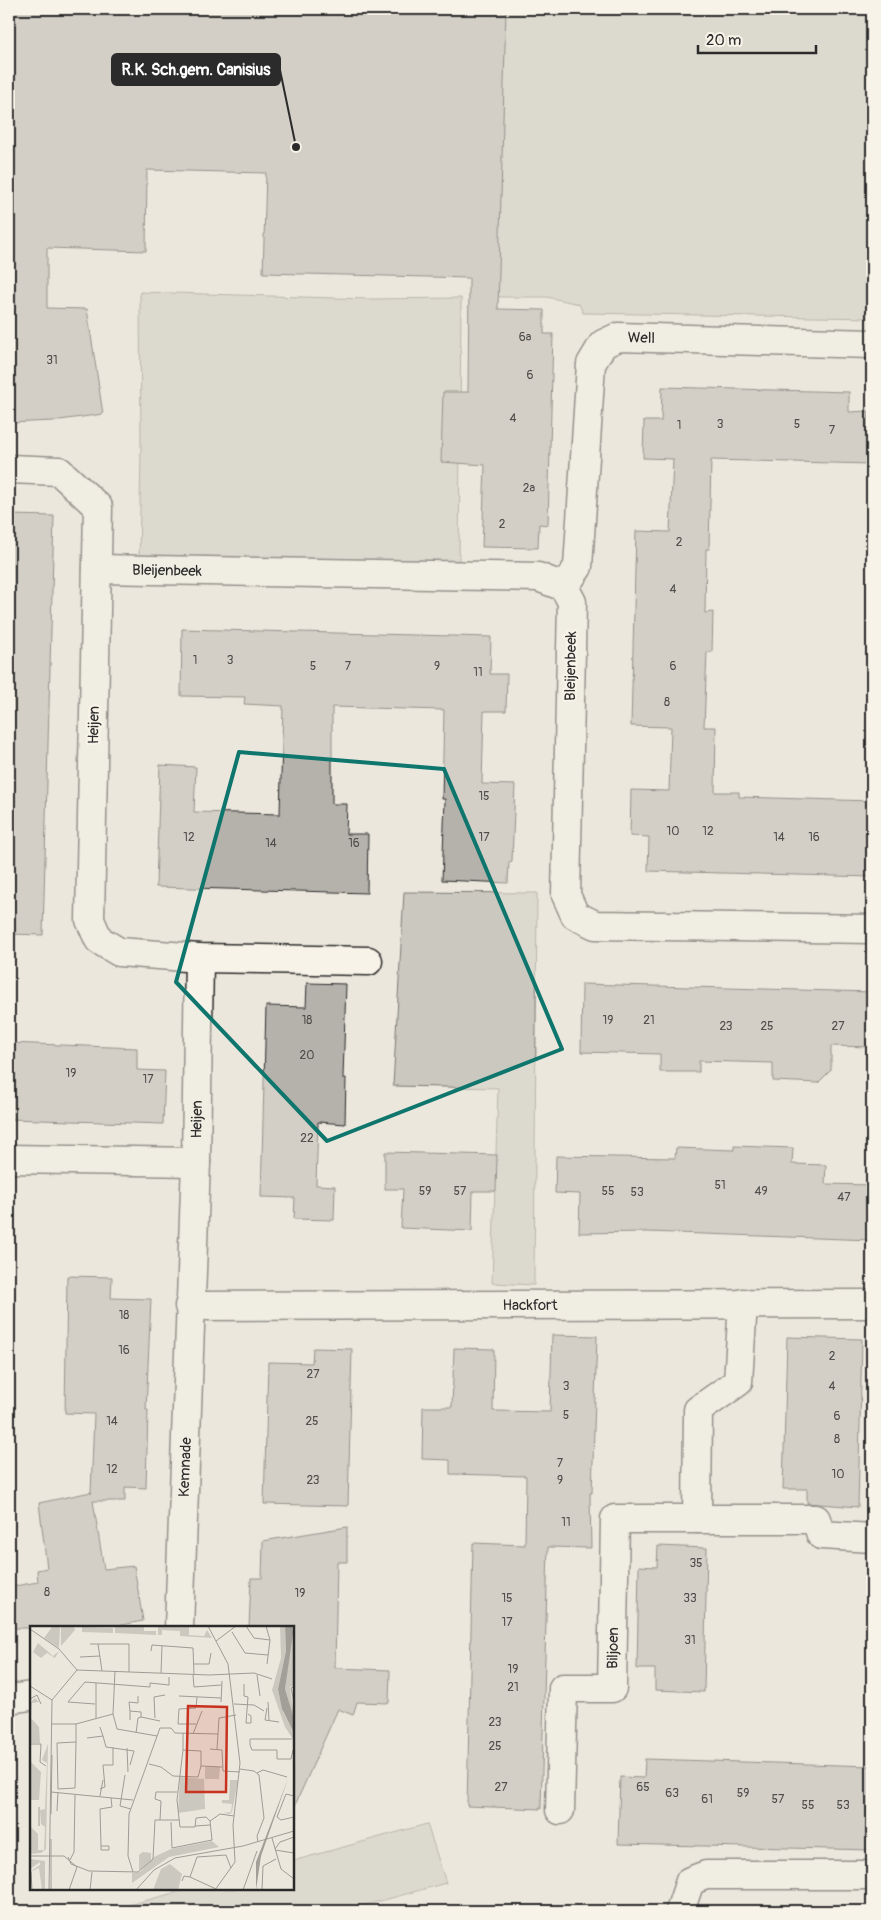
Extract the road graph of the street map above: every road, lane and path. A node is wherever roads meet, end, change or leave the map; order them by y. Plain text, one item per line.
1 (872, 344) edge
2 (9, 469) edge
3 (97, 569) junction
4 (564, 587) junction
5 (872, 929) edge
6 (199, 958) junction
7 (368, 961) dead end
8 (9, 1159) edge
9 (196, 1162) junction
10 (743, 1303) junction
11 (872, 1304) edge
12 (189, 1306) junction
13 (697, 1519) junction
14 (872, 1538) edge
15 (179, 1626) edge
16 (30, 1696) edge
17 (9, 1699) edge
18 (560, 1810) dead end
19 (872, 1875) edge
20 (680, 1911) edge

1 - 4 street, Well
2 - 3 street, Heijen
3 - 4 street, Bleijenbeek
3 - 6 street, Heijen
4 - 5 street, Bleijenbeek
6 - 7 street, Heijen
6 - 9 street, Heijen
8 - 9 street
9 - 12 street, Heijen
10 - 11 street, Hackfort
10 - 12 street, Hackfort
10 - 13 street
12 - 15 street, Kemnade
13 - 14 street, Biljoen
13 - 18 street, Biljoen
16 - 17 street
19 - 20 street

